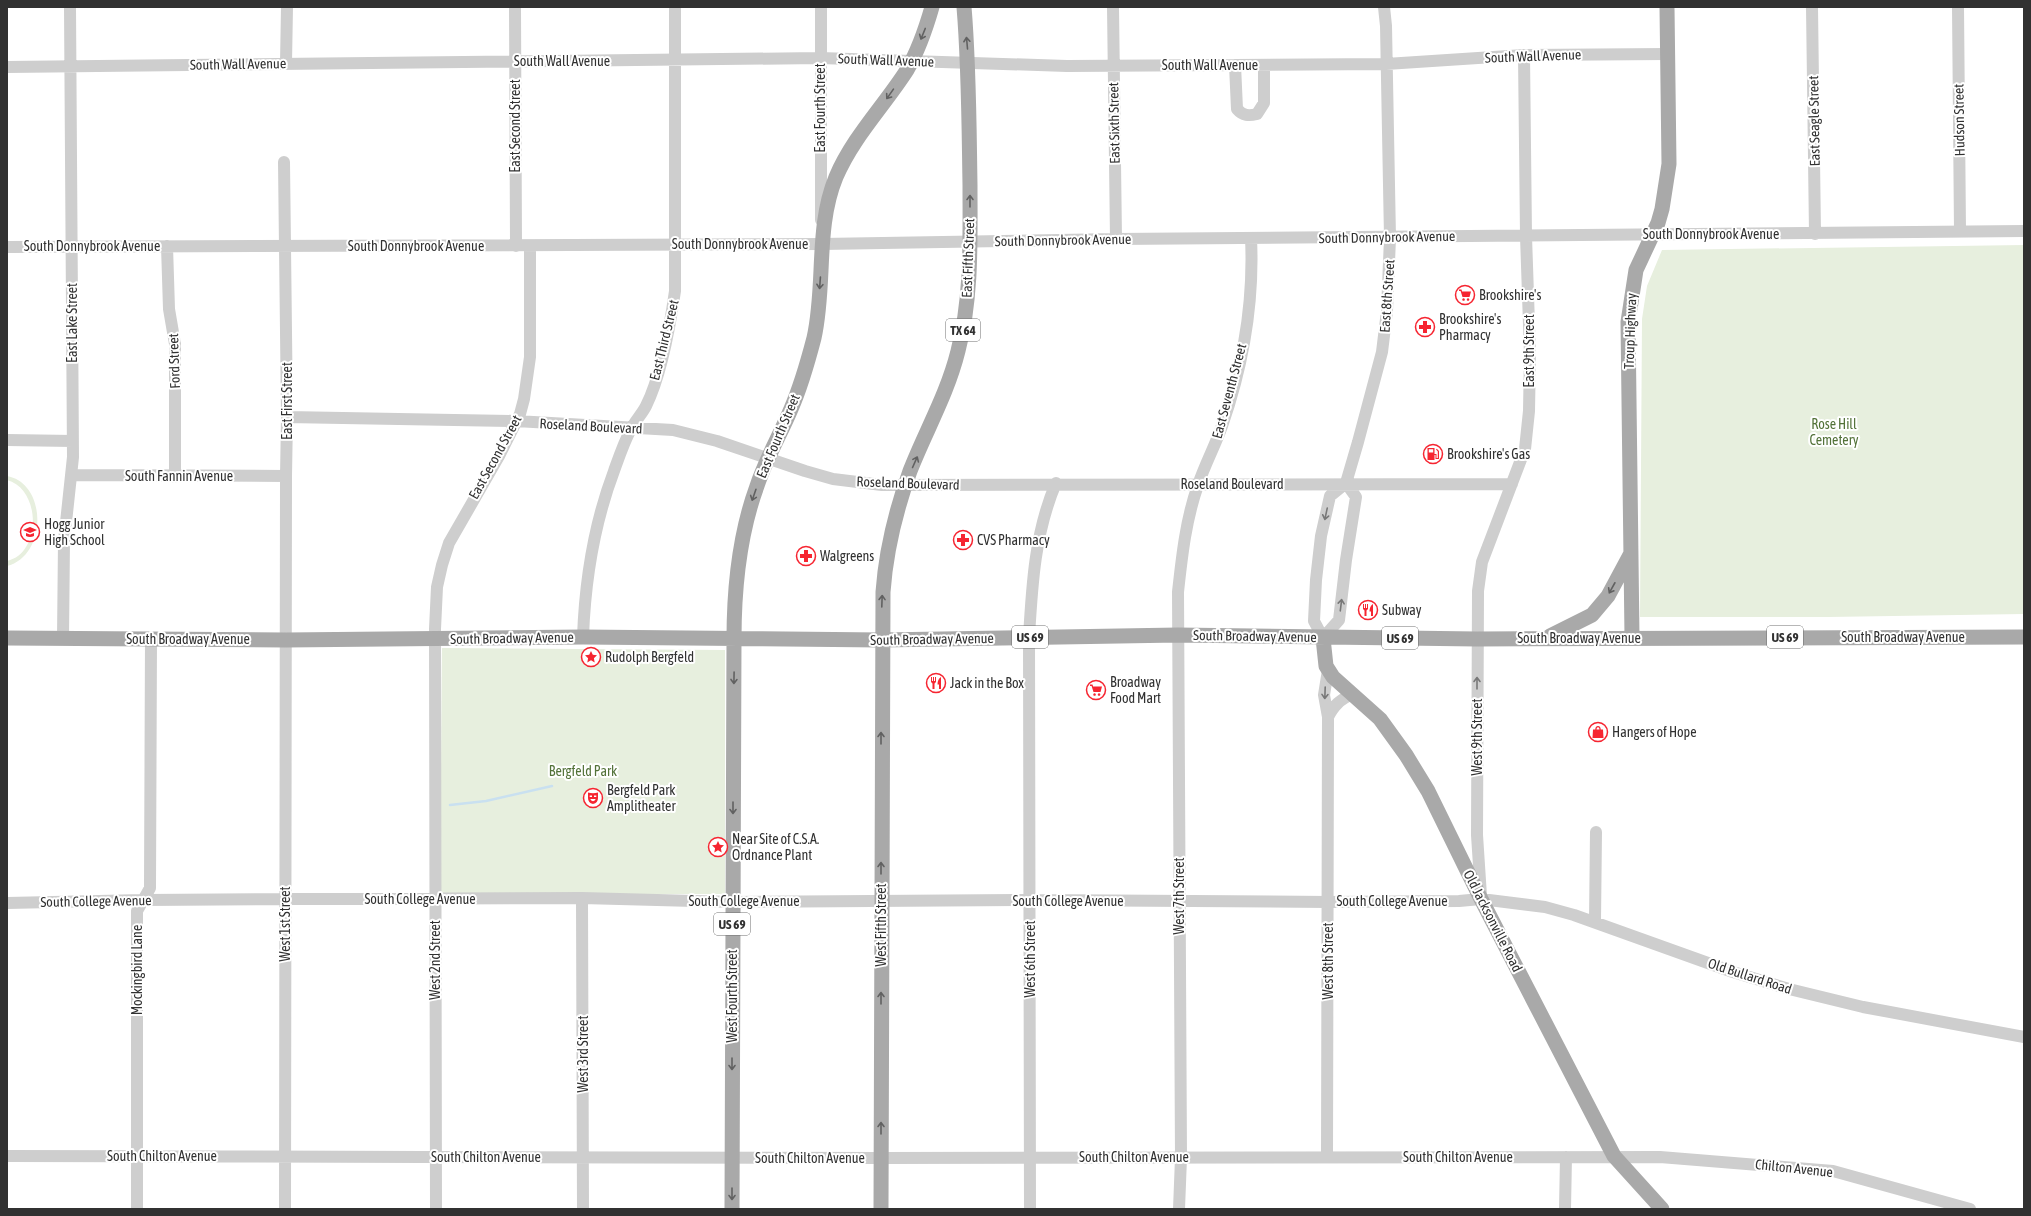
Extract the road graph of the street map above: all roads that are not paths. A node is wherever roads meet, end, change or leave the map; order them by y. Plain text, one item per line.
1 (70, 7) edge
2 (287, 7) edge
3 (515, 7) edge
4 (675, 7) edge
5 (821, 7) edge
6 (932, 7) edge
7 (964, 7) edge
8 (1114, 7) edge
9 (1384, 7) edge
10 (1667, 7) edge
11 (1812, 7) edge
12 (1958, 7) edge
13 (1668, 54) junction
14 (1524, 55) junction
15 (820, 58) junction
16 (675, 60) junction
17 (515, 61) junction
18 (911, 61) junction
19 (968, 63) junction
20 (286, 64) junction
21 (1386, 64) junction
22 (1235, 65) junction
23 (1264, 65) junction
24 (1114, 66) junction
25 (7, 67) edge
26 (70, 68) junction
27 (284, 162) dead end
28 (2024, 231) edge
29 (1960, 232) junction
30 (1652, 234) junction
31 (1815, 234) junction
32 (1526, 236) junction
33 (823, 238) junction
34 (1251, 238) junction
35 (1390, 238) junction
36 (1116, 239) junction
37 (970, 241) junction
38 (676, 244) junction
39 (286, 245) junction
40 (7, 246) edge
41 (167, 246) junction
42 (516, 246) junction
43 (530, 246) junction
44 (72, 247) junction
45 (288, 417) junction
46 (516, 421) junction
47 (631, 428) junction
48 (7, 440) edge
49 (73, 441) junction
50 (768, 459) junction
51 (72, 475) junction
52 (286, 476) junction
53 (175, 477) junction
54 (1056, 484) junction
55 (1198, 484) junction
56 (1346, 484) junction
57 (1512, 484) junction
58 (906, 485) junction
59 (1631, 554) junction
60 (1178, 635) junction
61 (583, 637) junction
62 (1029, 637) junction
63 (1632, 637) junction
64 (2024, 637) edge
65 (7, 638) edge
66 (63, 638) junction
67 (1323, 638) junction
68 (1545, 638) junction
69 (151, 639) junction
70 (1477, 639) junction
71 (286, 640) junction
72 (435, 640) junction
73 (734, 640) junction
74 (882, 640) junction
75 (1328, 670) junction
76 (1352, 694) junction
77 (1328, 717) junction
78 (1596, 832) dead end
79 (1477, 835) junction
80 (1460, 856) junction
81 (582, 898) junction
82 (286, 899) junction
83 (434, 899) junction
84 (1481, 899) junction
85 (144, 900) junction
86 (1030, 900) junction
87 (882, 901) junction
88 (1179, 901) junction
89 (732, 902) junction
90 (1329, 902) junction
91 (7, 903) edge
92 (1595, 921) junction
93 (2024, 1037) edge
94 (7, 1156) edge
95 (137, 1156) junction
96 (1614, 1156) junction
97 (284, 1157) junction
98 (436, 1157) junction
99 (1030, 1157) junction
100 (1327, 1157) junction
101 (583, 1158) junction
102 (732, 1158) junction
103 (881, 1158) junction
104 (1180, 1158) junction
105 (1566, 1158) junction
106 (137, 1209) edge
107 (285, 1209) edge
108 (436, 1209) edge
109 (583, 1209) edge
110 (732, 1209) edge
111 (881, 1209) edge
112 (1030, 1209) edge
113 (1179, 1209) edge
114 (1565, 1209) edge
115 (1662, 1209) edge
116 (1970, 1209) edge

1 - 26 street, East Lake Street
2 - 20 street
3 - 17 street, East Second Street
4 - 16 street, East Third Street
5 - 15 street, East Fourth Street
6 -> 18 main road
19 -> 7 main road, East Fifth Street / TX 64
8 - 24 street, East Sixth Street
9 - 21 street, East 8th Street
10 - 13 main road, Troup Highway
11 - 31 street, East Seagle Street
12 - 29 street, Hudson Street
13 - 14 street, South Wall Avenue
13 - 30 main road, Troup Highway
14 - 21 street, South Wall Avenue
14 - 32 street, East 9th Street
15 - 16 street, South Wall Avenue
15 - 18 street, South Wall Avenue
15 - 33 street, East Fourth Street
16 - 17 street, South Wall Avenue
16 - 38 street, East Third Street
17 - 20 street, South Wall Avenue
17 - 42 street, East Second Street
18 - 19 street, South Wall Avenue
18 -> 33 main road, East Fourth Street
19 - 24 street, South Wall Avenue
37 -> 19 main road, East Fifth Street / TX 64
20 - 26 street, South Wall Avenue
21 - 23 street, South Wall Avenue
21 - 35 street, East 8th Street
22 - 23 street, South Wall Avenue
22 - 23 street
22 - 24 street, South Wall Avenue
24 - 36 street, East Sixth Street
25 - 26 street, South Wall Avenue
26 - 44 street, East Lake Street
27 - 39 street, East First Street
28 - 29 street, South Donnybrook Avenue
29 - 31 street, South Donnybrook Avenue
30 - 31 street, South Donnybrook Avenue
30 - 32 street, South Donnybrook Avenue
30 - 59 main road, Troup Highway
32 - 35 street, South Donnybrook Avenue
32 - 57 street, East 9th Street
33 - 37 street, South Donnybrook Avenue
33 - 38 street, South Donnybrook Avenue
33 -> 50 main road, East Fourth Street
34 - 35 street, South Donnybrook Avenue
34 - 36 street, South Donnybrook Avenue
34 - 55 street, East Seventh Street
35 - 56 street, East 8th Street
36 - 37 street, South Donnybrook Avenue
58 -> 37 main road, East Fifth Street / TX 64
38 - 43 street, South Donnybrook Avenue
38 - 47 street, East Third Street
39 - 41 street, South Donnybrook Avenue
39 - 42 street, South Donnybrook Avenue
39 - 45 street, East First Street
40 - 44 street, South Donnybrook Avenue
41 - 44 street, South Donnybrook Avenue
41 - 53 street, Ford Street
42 - 43 street, South Donnybrook Avenue
43 - 46 street, East Second Street
44 - 49 street, East Lake Street
45 - 46 street, Roseland Boulevard
45 - 52 street, East First Street
46 - 47 street, Roseland Boulevard
46 - 72 street, East Second Street
47 - 50 street, Roseland Boulevard
47 - 61 street, East Third Street
48 - 49 street
49 - 51 street, East Lake Street
50 - 58 street, Roseland Boulevard
50 -> 73 main road, East Fourth Street
51 - 53 street, South Fannin Avenue
51 - 66 street, East Lake Street
52 - 53 street, South Fannin Avenue
52 - 71 street, East First Street
54 - 55 street, Roseland Boulevard
54 - 58 street, Roseland Boulevard
54 - 62 street, West 6th Street
55 - 56 street, Roseland Boulevard
55 - 60 street, East Seventh Street
56 - 57 street, Roseland Boulevard
67 -> 56 street
56 -> 67 street
57 - 70 street, East 9th Street
74 -> 58 main road, East Fifth Street / TX 64
59 - 63 main road, Troup Highway
59 -> 68 main road
60 - 62 main road, South Broadway Avenue / US 69
60 - 67 main road, South Broadway Avenue / US 69
60 - 88 street, West 7th Street
61 - 72 main road, South Broadway Avenue
61 - 73 main road, South Broadway Avenue
62 - 74 main road, South Broadway Avenue / US 69
62 - 86 street, West 6th Street
63 - 64 main road, South Broadway Avenue / US 69
63 - 68 main road, South Broadway Avenue / US 69
65 - 66 main road, South Broadway Avenue
66 - 69 main road, South Broadway Avenue
67 - 70 main road, South Broadway Avenue / US 69
67 - 75 main road
68 - 70 main road, South Broadway Avenue / US 69
69 - 71 main road, South Broadway Avenue
69 - 85 street, Mockingbird Lane
79 -> 70 street, West 9th Street
71 - 72 main road, South Broadway Avenue
71 - 82 street, West 1st Street
72 - 83 street, West 2nd Street
73 - 74 main road, South Broadway Avenue / US 69
73 -> 89 main road, West Fourth Street / US 69
87 -> 74 main road, West Fifth Street
75 - 76 main road, Old Jacksonville Road
75 -> 77 street, West 8th Street
76 - 77 street
76 - 80 main road, Old Jacksonville Road
77 - 90 street, West 8th Street
78 - 92 street
79 - 80 street
79 - 84 street, West 9th Street
80 - 84 main road, Old Jacksonville Road
81 - 83 street, South College Avenue
81 - 89 street, South College Avenue
81 - 101 street, West 3rd Street
82 - 83 street, South College Avenue
82 - 85 street, South College Avenue
82 - 97 street, West 1st Street
83 - 98 street, West 2nd Street
84 - 90 street, South College Avenue
84 - 92 street, Old Bullard Road
84 - 96 main road, Old Jacksonville Road
85 - 91 street, South College Avenue
85 - 95 street, Mockingbird Lane
86 - 87 street, South College Avenue
86 - 88 street, South College Avenue
86 - 99 street, West 6th Street
87 - 89 street, South College Avenue
103 -> 87 main road, West Fifth Street
88 - 90 street, South College Avenue
88 - 104 street, West 7th Street
89 -> 102 main road, West Fourth Street / US 69
90 - 100 street, West 8th Street
92 - 93 street, Old Bullard Road
94 - 95 street, South Chilton Avenue
95 - 97 street, South Chilton Avenue
95 - 106 street, Mockingbird Lane
96 - 105 street, South Chilton Avenue
96 - 115 main road, Old Jacksonville Road
96 - 116 street, Chilton Avenue
97 - 98 street, South Chilton Avenue
97 - 107 street, West 1st Street
98 - 101 street, South Chilton Avenue
98 - 108 street, West 2nd Street
99 - 103 street, South Chilton Avenue
99 - 104 street, South Chilton Avenue
99 - 112 street, West 6th Street
100 - 104 street, South Chilton Avenue
100 - 105 street, South Chilton Avenue
101 - 102 street, South Chilton Avenue
101 - 109 street, West 3rd Street
102 - 103 street, South Chilton Avenue
102 -> 110 main road, West Fourth Street / US 69
103 - 111 main road, West Fifth Street
104 - 113 street, West 7th Street
105 - 114 street

